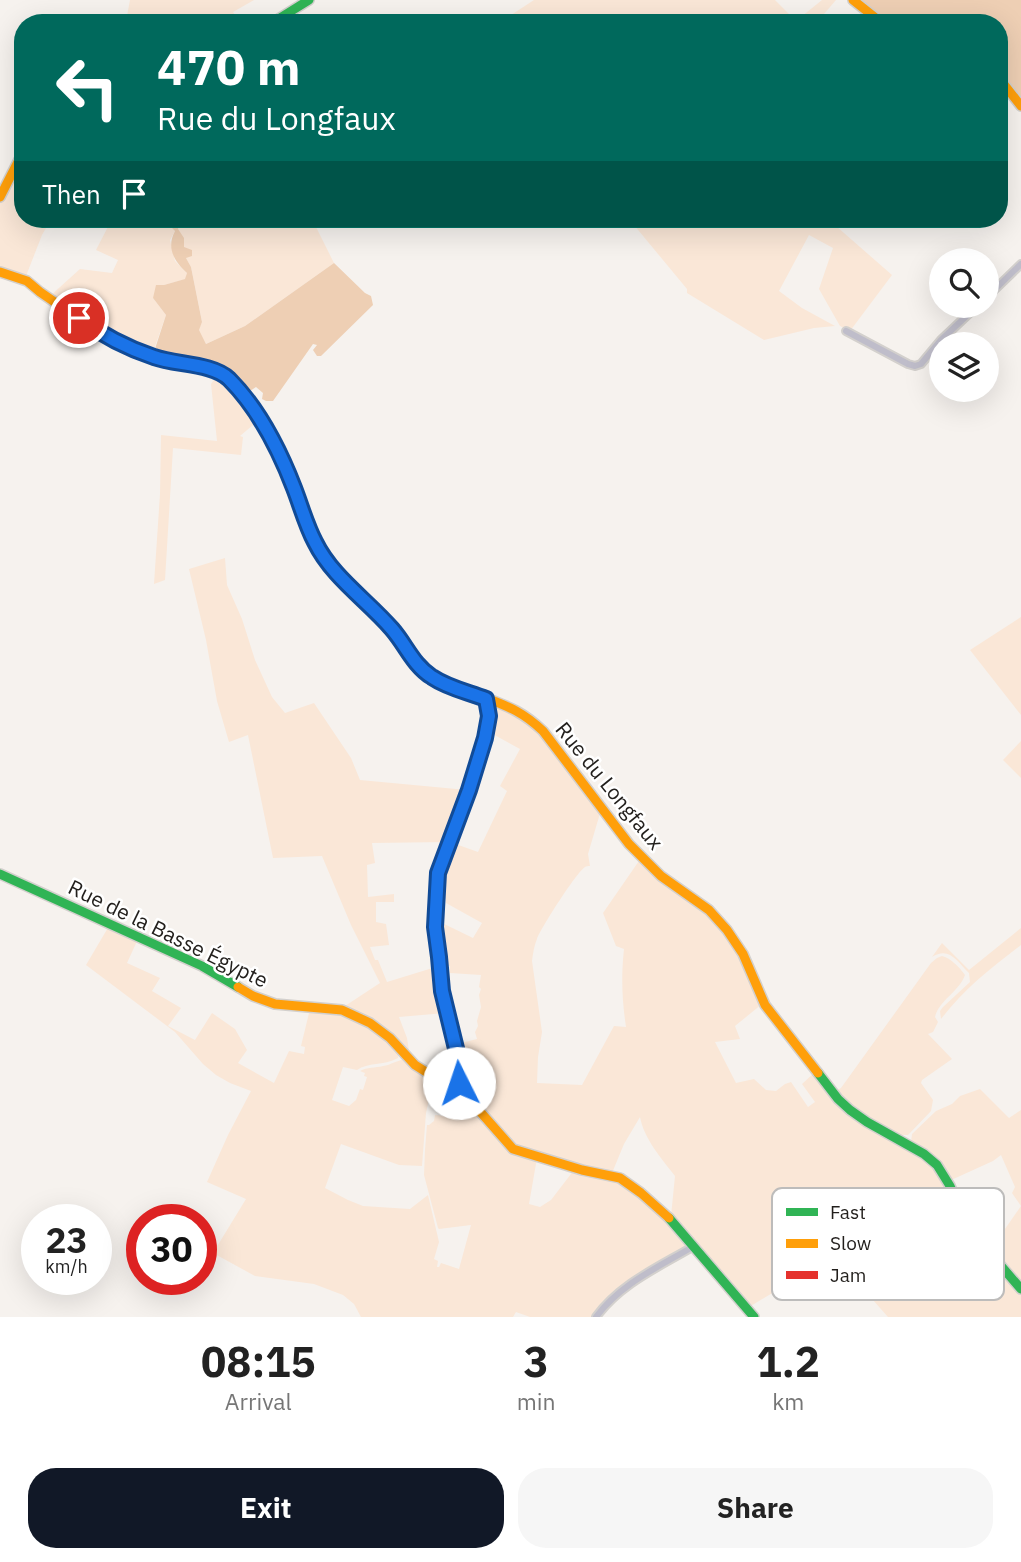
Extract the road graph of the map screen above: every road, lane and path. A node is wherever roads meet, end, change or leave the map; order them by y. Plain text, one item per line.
1 (309, 0) edge
2 (853, 0) edge
3 (286, 14) edge
4 (871, 14) edge
5 (1008, 89) edge
6 (1021, 106) edge
7 (14, 170) edge
8 (0, 197) edge
9 (1021, 264) edge
10 (0, 272) edge
11 (999, 285) edge
12 (965, 318) edge
13 (846, 331) dead end
14 (486, 699) junction
15 (0, 874) edge
16 (457, 1090) junction
17 (950, 1188) edge
18 (694, 1246) junction
19 (1004, 1269) edge
20 (1021, 1289) edge
21 (596, 1317) edge
22 (754, 1317) edge

1 - 3 street
2 - 4 street
5 - 6 street
7 - 8 street
9 - 11 street
10 - 14 street, Rue du Longfaux
12 - 13 street
14 - 16 street
14 - 17 street, Rue du Longfaux
15 - 16 street, Rue de la Basse Égypte
16 - 18 street, Rue de la Basse Égypte
18 - 21 street
18 - 22 street, Rue de la Basse Égypte
19 - 20 street, Rue du Longfaux

